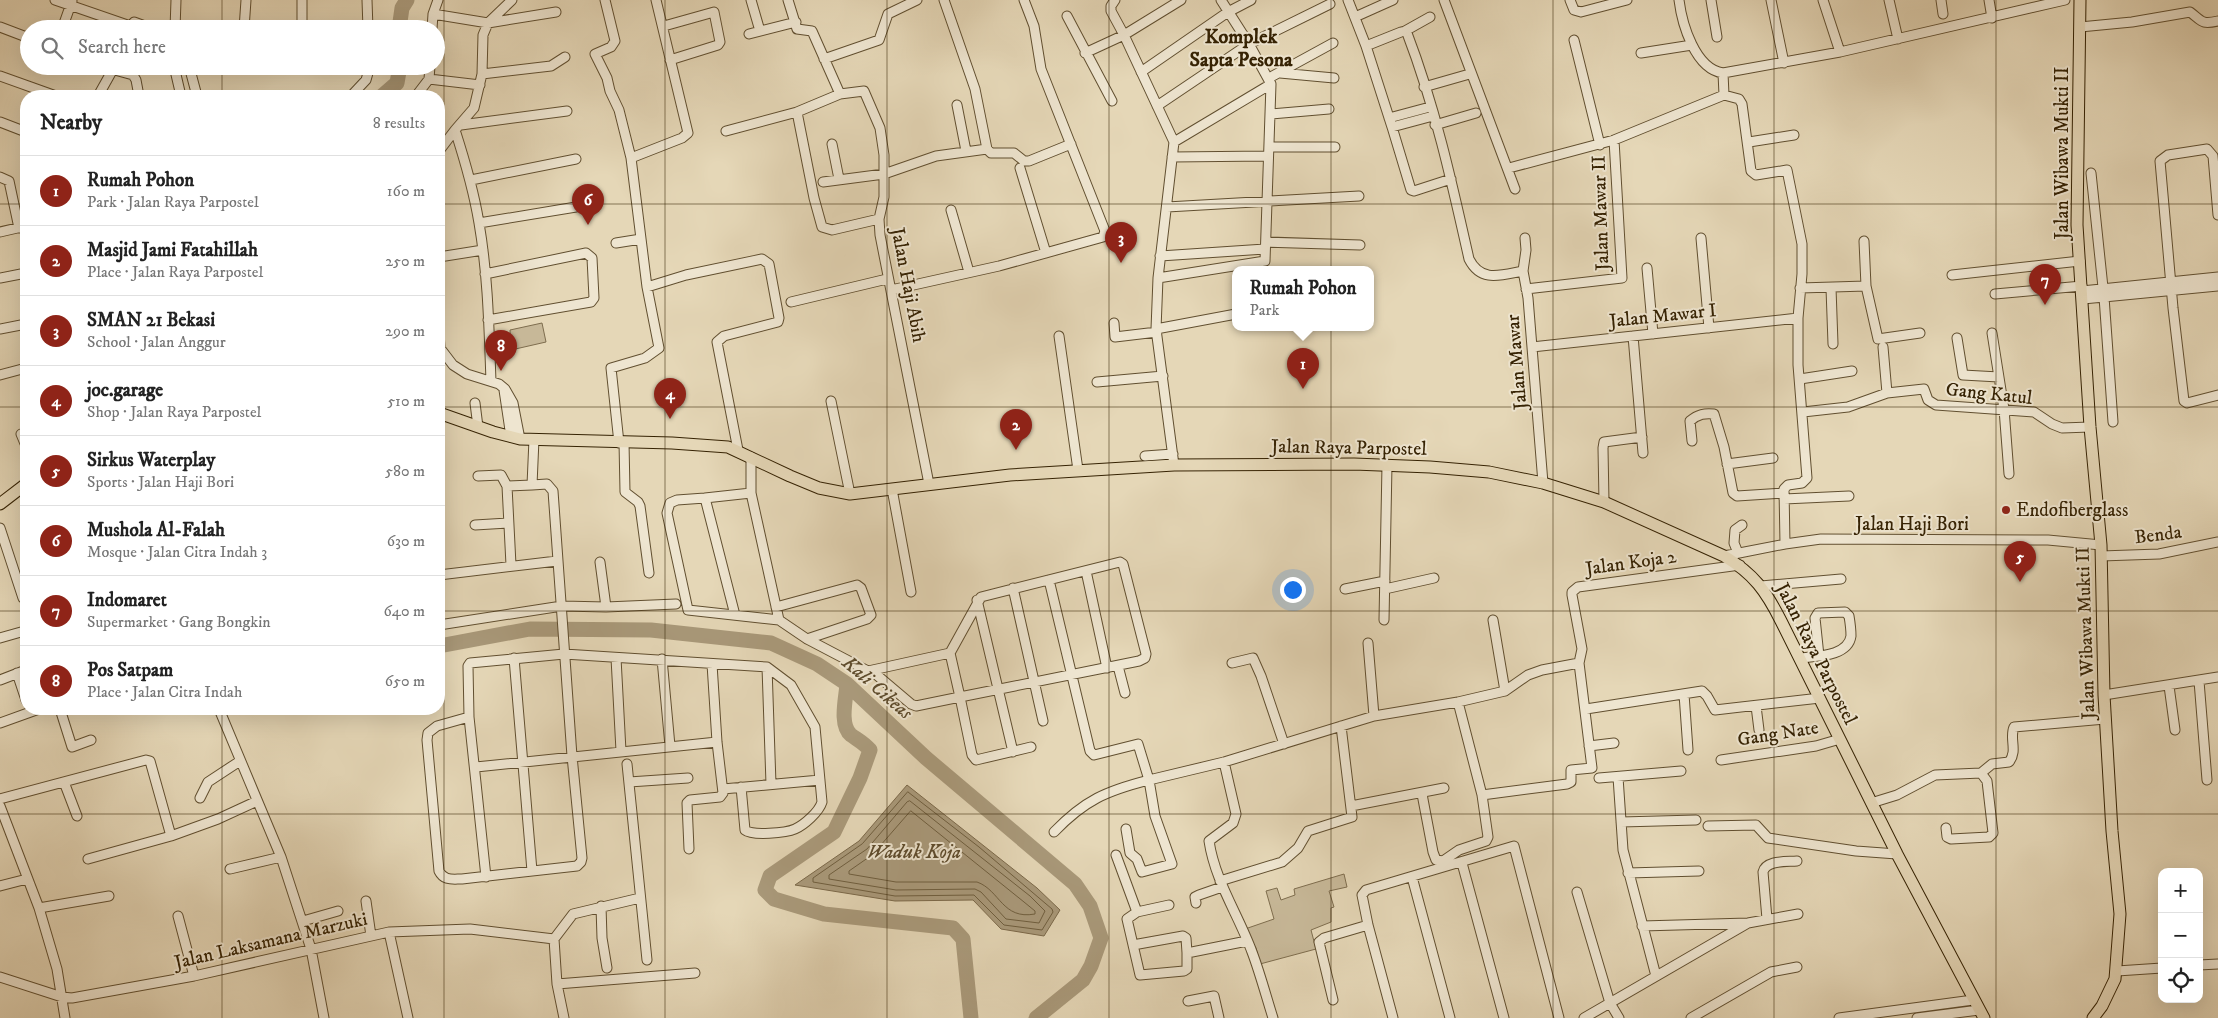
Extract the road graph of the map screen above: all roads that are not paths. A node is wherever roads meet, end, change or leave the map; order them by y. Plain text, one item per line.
1 (54, 0) edge
2 (176, 0) edge
3 (246, 0) edge
4 (302, 0) edge
5 (367, 0) edge
6 (438, 0) edge
7 (512, 0) edge
8 (604, 0) edge
9 (656, 0) edge
10 (751, 0) edge
11 (788, 0) edge
12 (917, 0) edge
13 (944, 0) edge
14 (1024, 0) edge
15 (1115, 0) edge
16 (1181, 0) edge
17 (1221, 0) edge
18 (1251, 0) edge
19 (1348, 0) edge
20 (1394, 0) edge
21 (1444, 0) edge
22 (1570, 0) edge
23 (1627, 0) edge
24 (1679, 0) edge
25 (1712, 0) edge
26 (1771, 0) edge
27 (1822, 0) edge
28 (1889, 0) edge
29 (1941, 0) edge
30 (1989, 0) edge
31 (2065, 0) edge
32 (2080, 0) edge
33 (71, 3) edge
34 (1330, 4) dead end
35 (2031, 4) edge
36 (556, 12) dead end
37 (1228, 12) junction
38 (433, 14) junction
39 (1944, 14) dead end
40 (1067, 16) dead end
41 (1355, 17) junction
42 (1430, 18) dead end
43 (1992, 18) junction
44 (65, 20) edge
45 (115, 20) edge
46 (130, 20) edge
47 (176, 20) edge
48 (245, 20) edge
49 (302, 20) edge
50 (368, 20) edge
51 (433, 20) edge
52 (2218, 21) edge
53 (796, 22) junction
54 (488, 23) junction
55 (664, 26) junction
56 (0, 27) edge
57 (2080, 27) junction
58 (760, 31) junction
59 (1405, 31) junction
60 (749, 34) dead end
61 (20, 35) edge
62 (1124, 35) junction
63 (1717, 37) dead end
64 (1898, 39) junction
65 (1574, 40) dead end
66 (1332, 43) dead end
67 (1249, 44) junction
68 (1692, 45) junction
69 (1366, 46) junction
70 (1840, 52) junction
71 (1085, 53) junction
72 (1641, 53) dead end
73 (565, 57) dead end
74 (824, 59) junction
75 (670, 60) junction
76 (1784, 63) junction
77 (1141, 72) junction
78 (1279, 73) junction
79 (1723, 73) junction
80 (482, 74) junction
81 (110, 75) edge
82 (132, 75) edge
83 (176, 75) edge
84 (191, 75) edge
85 (368, 75) edge
86 (429, 75) edge
87 (1466, 75) dead end
88 (0, 76) edge
89 (1334, 78) dead end
90 (429, 79) junction
91 (1270, 81) junction
92 (480, 85) junction
93 (1424, 87) junction
94 (39, 90) edge
95 (101, 90) edge
96 (138, 90) edge
97 (179, 90) edge
98 (195, 90) edge
99 (357, 90) edge
100 (421, 90) edge
101 (840, 94) junction
102 (1724, 94) junction
103 (1112, 101) dead end
104 (957, 105) dead end
105 (1157, 106) junction
106 (1329, 109) dead end
107 (567, 111) dead end
108 (797, 112) junction
109 (1476, 113) dead end
110 (1270, 114) junction
111 (1433, 116) junction
112 (0, 122) edge
113 (1391, 122) junction
114 (458, 127) junction
115 (20, 130) edge
116 (726, 131) dead end
117 (1794, 135) dead end
118 (1614, 140) junction
119 (1174, 142) junction
120 (1749, 142) junction
121 (445, 143) edge
122 (832, 144) dead end
123 (1071, 144) junction
124 (1600, 145) junction
125 (1334, 147) dead end
126 (987, 149) junction
127 (966, 151) junction
128 (1269, 152) junction
129 (1172, 157) junction
130 (576, 158) dead end
131 (631, 158) junction
132 (1020, 168) dead end
133 (1509, 168) junction
134 (2091, 173) dead end
135 (884, 174) junction
136 (0, 178) edge
137 (839, 179) junction
138 (1451, 179) junction
139 (470, 180) junction
140 (823, 182) dead end
141 (1515, 189) dead end
142 (1359, 196) dead end
143 (1267, 201) junction
144 (576, 207) dead end
145 (1167, 207) junction
146 (950, 210) dead end
147 (2218, 215) edge
148 (20, 217) edge
149 (879, 219) junction
150 (479, 223) junction
151 (20, 228) edge
152 (0, 232) edge
153 (1525, 238) dead end
154 (1701, 238) dead end
155 (641, 239) junction
156 (1864, 241) dead end
157 (616, 243) dead end
158 (1360, 245) dead end
159 (1265, 246) junction
160 (483, 250) junction
161 (1046, 253) junction
162 (445, 256) edge
163 (1160, 256) junction
164 (2080, 261) junction
165 (1265, 266) edge
166 (1647, 268) dead end
167 (1232, 270) edge
168 (1523, 271) junction
169 (970, 272) junction
170 (20, 274) edge
171 (485, 274) junction
172 (1952, 275) dead end
173 (0, 278) edge
174 (1158, 278) junction
175 (2218, 278) edge
176 (888, 279) junction
177 (1866, 286) junction
178 (2171, 286) junction
179 (2218, 286) edge
180 (647, 287) junction
181 (1800, 288) junction
182 (1831, 288) junction
183 (1526, 289) junction
184 (891, 290) junction
185 (2083, 292) junction
186 (2103, 293) junction
187 (1995, 294) dead end
188 (791, 302) dead end
189 (1232, 315) edge
190 (1798, 318) junction
191 (488, 320) junction
192 (1114, 323) dead end
193 (20, 325) edge
194 (1709, 328) junction
195 (0, 329) edge
196 (1157, 330) junction
197 (1992, 332) dead end
198 (1920, 333) dead end
199 (1653, 334) junction
200 (1059, 336) dead end
201 (1633, 336) junction
202 (1957, 338) dead end
203 (1833, 344) dead end
204 (1532, 347) junction
205 (1883, 347) dead end
206 (445, 355) edge
207 (20, 370) edge
208 (1852, 371) dead end
209 (0, 375) edge
210 (1163, 376) junction
211 (1999, 377) junction
212 (1800, 379) junction
213 (491, 381) junction
214 (1097, 382) dead end
215 (1887, 393) junction
216 (2218, 395) edge
217 (831, 401) dead end
218 (475, 403) dead end
219 (2004, 409) junction
220 (1802, 412) junction
221 (445, 415) edge
222 (2113, 422) dead end
223 (473, 425) junction
224 (2090, 427) junction
225 (1642, 437) junction
226 (516, 438) junction
227 (534, 439) junction
228 (1692, 441) dead end
229 (621, 442) junction
230 (738, 450) junction
231 (1643, 453) dead end
232 (751, 456) junction
233 (1145, 456) dead end
234 (1773, 458) dead end
235 (1173, 460) junction
236 (1727, 464) junction
237 (1387, 465) junction
238 (1078, 470) junction
239 (2008, 474) dead end
240 (478, 476) dead end
241 (1543, 483) junction
242 (929, 484) junction
243 (532, 485) junction
244 (507, 486) junction
245 (20, 489) edge
246 (892, 489) junction
247 (750, 493) junction
248 (850, 494) junction
249 (1784, 496) junction
250 (1849, 496) dead end
251 (706, 498) junction
252 (1604, 502) junction
253 (0, 504) edge
254 (508, 523) junction
255 (475, 524) dead end
256 (1742, 525) dead end
257 (0, 528) edge
258 (2218, 542) edge
259 (1785, 544) junction
260 (2101, 551) junction
261 (1738, 553) junction
262 (1724, 556) junction
263 (557, 561) junction
264 (600, 562) dead end
265 (1740, 565) junction
266 (511, 566) junction
267 (1086, 571) junction
268 (649, 573) dead end
269 (445, 574) edge
270 (1434, 578) dead end
271 (1050, 580) junction
272 (1841, 580) dead end
273 (1385, 585) junction
274 (1761, 586) junction
275 (1013, 588) junction
276 (20, 589) edge
277 (1345, 589) dead end
278 (911, 592) dead end
279 (977, 600) junction
280 (676, 604) dead end
281 (562, 606) junction
282 (606, 607) junction
283 (776, 607) junction
284 (734, 615) junction
285 (780, 620) junction
286 (1384, 620) dead end
287 (1493, 620) dead end
288 (445, 623) edge
289 (20, 632) dead end
290 (0, 638) edge
291 (807, 639) junction
292 (1368, 643) dead end
293 (564, 650) junction
294 (950, 653) junction
295 (1818, 656) junction
296 (514, 658) junction
297 (616, 658) junction
298 (1800, 658) junction
299 (662, 659) junction
300 (1232, 663) dead end
301 (1579, 663) junction
302 (712, 664) junction
303 (1118, 666) junction
304 (767, 667) junction
305 (1107, 668) junction
306 (872, 671) junction
307 (20, 672) edge
308 (17, 673) junction
309 (1072, 676) junction
310 (2218, 677) edge
311 (0, 680) edge
312 (2199, 681) junction
313 (20, 682) edge
314 (1036, 683) junction
315 (2169, 686) junction
316 (998, 691) junction
317 (1505, 691) junction
318 (1125, 693) dead end
319 (1684, 694) junction
320 (2104, 695) junction
321 (960, 697) junction
322 (1820, 698) junction
323 (1458, 702) junction
324 (1756, 706) junction
325 (1586, 709) junction
326 (22, 715) edge
327 (62, 715) edge
328 (221, 715) edge
329 (1374, 716) junction
330 (469, 718) junction
331 (2105, 718) junction
332 (1043, 721) dead end
333 (0, 723) edge
334 (1341, 726) junction
335 (1759, 730) dead end
336 (2175, 730) dead end
337 (1840, 739) junction
338 (90, 740) dead end
339 (717, 742) junction
340 (1284, 744) junction
341 (1614, 744) dead end
342 (670, 746) junction
343 (1590, 746) junction
344 (1031, 748) dead end
345 (621, 750) junction
346 (1688, 750) dead end
347 (1013, 752) junction
348 (572, 756) junction
349 (1721, 760) dead end
350 (240, 761) junction
351 (523, 762) junction
352 (1224, 762) junction
353 (627, 764) dead end
354 (476, 767) junction
355 (1682, 771) dead end
356 (1981, 773) junction
357 (1618, 777) junction
358 (688, 778) dead end
359 (1599, 778) dead end
360 (820, 780) junction
361 (1149, 780) junction
362 (2207, 780) dead end
363 (64, 782) junction
364 (629, 782) junction
365 (770, 784) junction
366 (741, 787) junction
367 (1444, 788) dead end
368 (723, 789) junction
369 (1422, 794) junction
370 (1482, 795) junction
371 (200, 798) dead end
372 (0, 799) edge
373 (257, 801) junction
374 (1871, 803) junction
375 (0, 806) edge
376 (1351, 806) junction
377 (77, 816) dead end
378 (1696, 820) dead end
379 (1621, 822) junction
380 (1708, 826) dead end
381 (1946, 828) dead end
382 (1126, 830) dead end
383 (1054, 832) dead end
384 (171, 836) junction
385 (690, 849) dead end
386 (1896, 854) junction
387 (1116, 855) dead end
388 (281, 857) junction
389 (88, 859) dead end
390 (1797, 860) dead end
391 (1462, 863) junction
392 (230, 869) dead end
393 (1699, 870) dead end
394 (532, 872) junction
395 (1628, 873) junction
396 (486, 877) junction
397 (1412, 877) junction
398 (27, 879) junction
399 (1221, 884) junction
400 (0, 886) edge
401 (1577, 892) dead end
402 (109, 896) dead end
403 (640, 898) junction
404 (366, 901) dead end
405 (1196, 903) dead end
406 (601, 906) junction
407 (1169, 906) dead end
408 (39, 908) junction
409 (338, 911) dead end
410 (1137, 912) junction
411 (1798, 914) dead end
412 (178, 916) dead end
413 (1766, 918) junction
414 (302, 921) junction
415 (1748, 923) junction
416 (1368, 924) junction
417 (1642, 926) junction
418 (389, 932) junction
419 (371, 936) junction
420 (554, 938) junction
421 (1247, 941) junction
422 (1133, 945) junction
423 (311, 949) junction
424 (1187, 953) junction
425 (647, 960) dead end
426 (2218, 964) edge
427 (2203, 965) edge
428 (607, 968) dead end
429 (1797, 968) dead end
430 (2158, 968) edge
431 (2117, 971) junction
432 (695, 973) dead end
433 (194, 976) junction
434 (1656, 976) junction
435 (0, 977) edge
436 (557, 984) junction
437 (62, 997) junction
438 (1333, 1000) dead end
439 (1188, 1002) dead end
440 (1610, 1003) junction
441 (1978, 1009) edge
442 (1891, 1015) edge
443 (65, 1018) edge
444 (324, 1018) edge
445 (408, 1018) edge
446 (564, 1018) edge
447 (1219, 1018) edge
448 (1273, 1018) edge
449 (1393, 1018) edge
450 (1450, 1018) edge
451 (1504, 1018) edge
452 (1559, 1018) edge
453 (1584, 1018) edge
454 (1619, 1018) edge
455 (1691, 1018) edge
456 (1839, 1018) edge
457 (1917, 1018) edge
458 (2093, 1018) edge

1 - 33 street
2 - 47 street
3 - 48 street
4 - 49 street
5 - 50 street
6 - 38 street
7 - 54 street
8 - 131 street
9 - 55 street
10 - 58 street
11 - 53 street
12 - 74 street
13 - 126 street
14 - 123 street
15 - 62 street
16 - 62 street
17 - 37 street
18 - 37 street
19 - 41 street
20 - 41 street
21 - 133 street
22 - 23 street
24 - 68 street
25 - 63 street
26 - 76 street
27 - 70 street
28 - 64 street
29 - 39 street
30 - 43 street
31 - 35 street
32 - 57 main road, Jalan Wibawa Mukti II
33 - 44 street
33 - 45 street
33 - 46 street
34 - 67 street
35 - 43 street
36 - 54 street
37 - 67 street
37 - 77 street
38 - 51 street
38 - 54 street
40 - 71 street
41 - 69 street
42 - 59 street
43 - 64 street
52 - 57 street
53 - 58 street
53 - 74 street
54 - 80 street
55 - 75 street
55 - 75 street
56 - 61 street
57 - 164 main road, Jalan Wibawa Mukti II
58 - 60 street
59 - 69 street
59 - 93 street
62 - 71 street
62 - 77 street
64 - 70 street
65 - 124 street
66 - 78 street
67 - 91 street
67 - 105 street
68 - 72 street
68 - 79 street
69 - 113 street
70 - 76 street
71 - 103 street
73 - 80 street
74 - 101 street
75 - 131 street
76 - 79 street
77 - 105 street
78 - 89 street
78 - 91 street
79 - 102 street
80 - 92 street
81 - 95 street
82 - 96 street
83 - 97 street
84 - 98 street
85 - 99 street
86 - 90 street
87 - 93 street
88 - 94 street
90 - 92 street
90 - 100 street
91 - 110 street
91 - 119 street
92 - 114 street
93 - 111 street
101 - 108 street
101 - 135 street, Jalan Haji Abih
102 - 118 street
102 - 120 street
104 - 127 street
105 - 119 street
106 - 110 street
107 - 114 street
108 - 116 street
108 - 149 street
109 - 111 street
110 - 128 street
111 - 113 street
111 - 138 street
112 - 115 street
113 - 138 street
114 - 121 street
114 - 139 street
117 - 120 street
118 - 124 street
118 - 183 street, Jalan Mawar II
119 - 129 street
120 - 181 street
122 - 137 street
123 - 126 street
123 - 161 street
124 - 133 street
125 - 128 street
126 - 127 street
127 - 135 street
128 - 129 street
128 - 143 street
129 - 145 street
130 - 139 street
131 - 155 street
132 - 161 street
133 - 141 street
134 - 186 street
135 - 137 street
135 - 149 street, Jalan Haji Abih
136 - 148 street
137 - 140 street
138 - 168 street
139 - 150 street
142 - 143 street
143 - 145 street
143 - 159 street
144 - 150 street
145 - 163 street
146 - 169 street
147 - 178 street
149 - 176 street, Jalan Haji Abih
150 - 160 street
151 - 152 street
153 - 168 street, Jalan Mawar
154 - 194 street
155 - 157 street
155 - 180 street
156 - 177 street
158 - 159 street
159 - 163 street
159 - 165 street
160 - 162 street
160 - 171 street
161 - 169 street
163 - 174 street
164 - 172 street
164 - 185 main road, Jalan Wibawa Mukti II
166 - 199 street
167 - 174 street
168 - 183 street, Jalan Mawar
169 - 184 street
170 - 173 street
171 - 191 street
171 - 191 street
174 - 196 street
175 - 178 street
176 - 184 street, Jalan Haji Abih
176 - 188 street
177 - 182 street
177 - 198 street
178 - 179 street
178 - 186 street
178 - 216 street
180 - 229 street
180 - 230 street
181 - 182 street
181 - 190 street
182 - 203 street
183 - 204 street, Jalan Mawar
184 - 242 street, Jalan Haji Abih
185 - 186 street
185 - 187 street
185 - 224 main road, Jalan Wibawa Mukti II
186 - 222 street
189 - 196 street
190 - 194 street, Jalan Mawar I
190 - 212 street
191 - 213 street
192 - 196 street
193 - 195 street
194 - 199 street, Jalan Mawar I
196 - 210 street
197 - 211 street
199 - 201 street, Jalan Mawar I
200 - 238 street
201 - 204 street, Jalan Mawar I
201 - 225 street
202 - 211 street
204 - 241 street, Jalan Mawar
205 - 215 street
206 - 213 street
207 - 209 street
208 - 212 street
210 - 214 street
210 - 235 street
211 - 219 street
212 - 220 street
213 - 226 street
215 - 219 street, Gang Katul
215 - 220 street, Gang Katul
217 - 248 street
218 - 223 street
219 - 224 street, Gang Katul
219 - 239 street
220 - 249 street
221 - 223 main road, Jalan Raya Parpostel
223 - 226 main road, Jalan Raya Parpostel
224 - 260 main road, Jalan Wibawa Mukti II
225 - 231 street
225 - 252 street
226 - 227 main road, Jalan Raya Parpostel
227 - 229 main road, Jalan Raya Parpostel
227 - 243 street
228 - 236 street
229 - 230 main road, Jalan Raya Parpostel
229 - 268 street
230 - 232 main road, Jalan Raya Parpostel
232 - 247 street
232 - 248 main road, Jalan Raya Parpostel
233 - 235 street
234 - 236 street
235 - 237 main road, Jalan Raya Parpostel
235 - 238 main road, Jalan Raya Parpostel
236 - 249 street
237 - 241 main road, Jalan Raya Parpostel
237 - 273 street
238 - 242 main road, Jalan Raya Parpostel
240 - 244 street
241 - 252 main road, Jalan Raya Parpostel
242 - 246 main road, Jalan Raya Parpostel
243 - 244 street
243 - 263 street
244 - 254 street
245 - 253 main road
246 - 248 main road, Jalan Raya Parpostel
246 - 278 street
247 - 251 street
247 - 283 street
249 - 250 street
249 - 259 street
251 - 284 street
251 - 284 street
252 - 262 main road, Jalan Raya Parpostel
254 - 255 street
254 - 266 street
256 - 261 street
257 - 276 street
258 - 260 street, Benda
259 - 260 street, Jalan Haji Bori
259 - 261 street, Jalan Haji Bori
260 - 320 main road, Jalan Wibawa Mukti II
261 - 262 street, Jalan Haji Bori
262 - 265 main road, Jalan Raya Parpostel
263 - 266 street
263 - 281 street
264 - 282 street
265 - 274 main road, Jalan Raya Parpostel
265 - 301 street, Jalan Koja 2
266 - 269 street
267 - 271 street
267 - 303 street
267 - 305 street
270 - 273 street
271 - 275 street
271 - 309 street
272 - 274 street
273 - 277 street
273 - 286 street
274 - 298 main road, Jalan Raya Parpostel
275 - 279 street
275 - 314 street
279 - 294 street
279 - 316 street
280 - 282 street
281 - 282 street
281 - 288 street
281 - 293 street
283 - 285 street
283 - 291 street
284 - 285 street
285 - 291 street
287 - 317 street
289 - 290 street
291 - 306 street
292 - 329 street
293 - 296 street
293 - 297 street
293 - 348 street
294 - 306 street
294 - 321 street
295 - 295 street
295 - 298 street
296 - 330 street
296 - 351 street
297 - 299 street
297 - 345 street
298 - 322 main road, Jalan Raya Parpostel
299 - 302 street
299 - 342 street
300 - 340 street
301 - 317 street
301 - 325 street
302 - 304 street
302 - 339 street
303 - 305 street
303 - 318 street
304 - 360 street
304 - 365 street
305 - 309 street
306 - 321 street
307 - 308 street
308 - 311 street
308 - 313 street
309 - 314 street
309 - 361 street
310 - 312 street
312 - 315 street
312 - 362 street
314 - 316 street
314 - 332 street
315 - 320 street
315 - 336 street
316 - 321 street
316 - 347 street
317 - 323 street
319 - 324 street
319 - 325 street
319 - 346 street
320 - 331 main road, Jalan Wibawa Mukti II
321 - 347 street
322 - 324 street
322 - 337 main road, Jalan Raya Parpostel
323 - 329 street
323 - 370 street
324 - 335 street
325 - 343 street
326 - 333 street
327 - 338 street
328 - 350 street
329 - 334 street
330 - 354 street
330 - 396 street
331 - 356 street
331 - 431 main road, Jalan Wibawa Mukti II
334 - 340 street
334 - 376 street
337 - 349 street, Gang Nate
337 - 374 main road, Jalan Raya Parpostel
339 - 342 street
339 - 368 street
340 - 352 street
341 - 343 street
342 - 345 street
343 - 370 street
344 - 347 street
345 - 348 street
348 - 351 street
348 - 394 street
350 - 371 street
350 - 373 street
351 - 354 street
351 - 394 street
352 - 361 street
352 - 399 street
353 - 364 street
354 - 396 street
355 - 357 street
356 - 374 street
356 - 381 street
357 - 359 street
357 - 379 street
358 - 364 street
360 - 365 street
360 - 366 street
361 - 382 street
361 - 383 street
363 - 372 street
363 - 377 street
363 - 384 street
364 - 403 street
365 - 366 street
366 - 368 street
367 - 369 street
368 - 385 street
369 - 370 street
369 - 376 street
373 - 384 street
373 - 388 street
374 - 386 main road, Jalan Raya Parpostel
375 - 398 street
376 - 399 street
378 - 379 street
379 - 395 street
380 - 386 street
384 - 389 street
386 - 441 main road, Jalan Raya Parpostel
387 - 410 street
388 - 392 street
388 - 414 street
390 - 413 street
391 - 397 street
391 - 451 street
391 - 452 street
393 - 395 street
394 - 396 street
395 - 417 street
397 - 416 street
397 - 450 street
398 - 400 street
398 - 408 street
399 - 405 street
399 - 421 street
401 - 440 street
402 - 408 street
403 - 406 street
403 - 425 street
404 - 419 street
406 - 420 street
406 - 428 street
407 - 410 street
408 - 437 street
409 - 414 street
410 - 422 street
411 - 413 street
412 - 433 street
413 - 415 street
414 - 423 street
415 - 417 street
415 - 434 street
416 - 438 street
416 - 449 street
417 - 434 street
418 - 419 street, Jalan Laksamana Marzuki
418 - 420 street, Jalan Laksamana Marzuki
418 - 445 street
419 - 423 street, Jalan Laksamana Marzuki
420 - 436 street
421 - 424 street
421 - 448 street
422 - 424 street
422 - 424 street
423 - 433 street, Jalan Laksamana Marzuki
423 - 444 street
426 - 427 street
429 - 455 street
430 - 431 street
431 - 458 main road, Jalan Wibawa Mukti II
432 - 436 street
433 - 437 street, Jalan Laksamana Marzuki
434 - 440 street
435 - 437 street, Jalan Laksamana Marzuki
436 - 446 street
437 - 443 street
439 - 447 street
440 - 453 street
440 - 454 street
441 - 442 street
441 - 457 street
442 - 456 street

